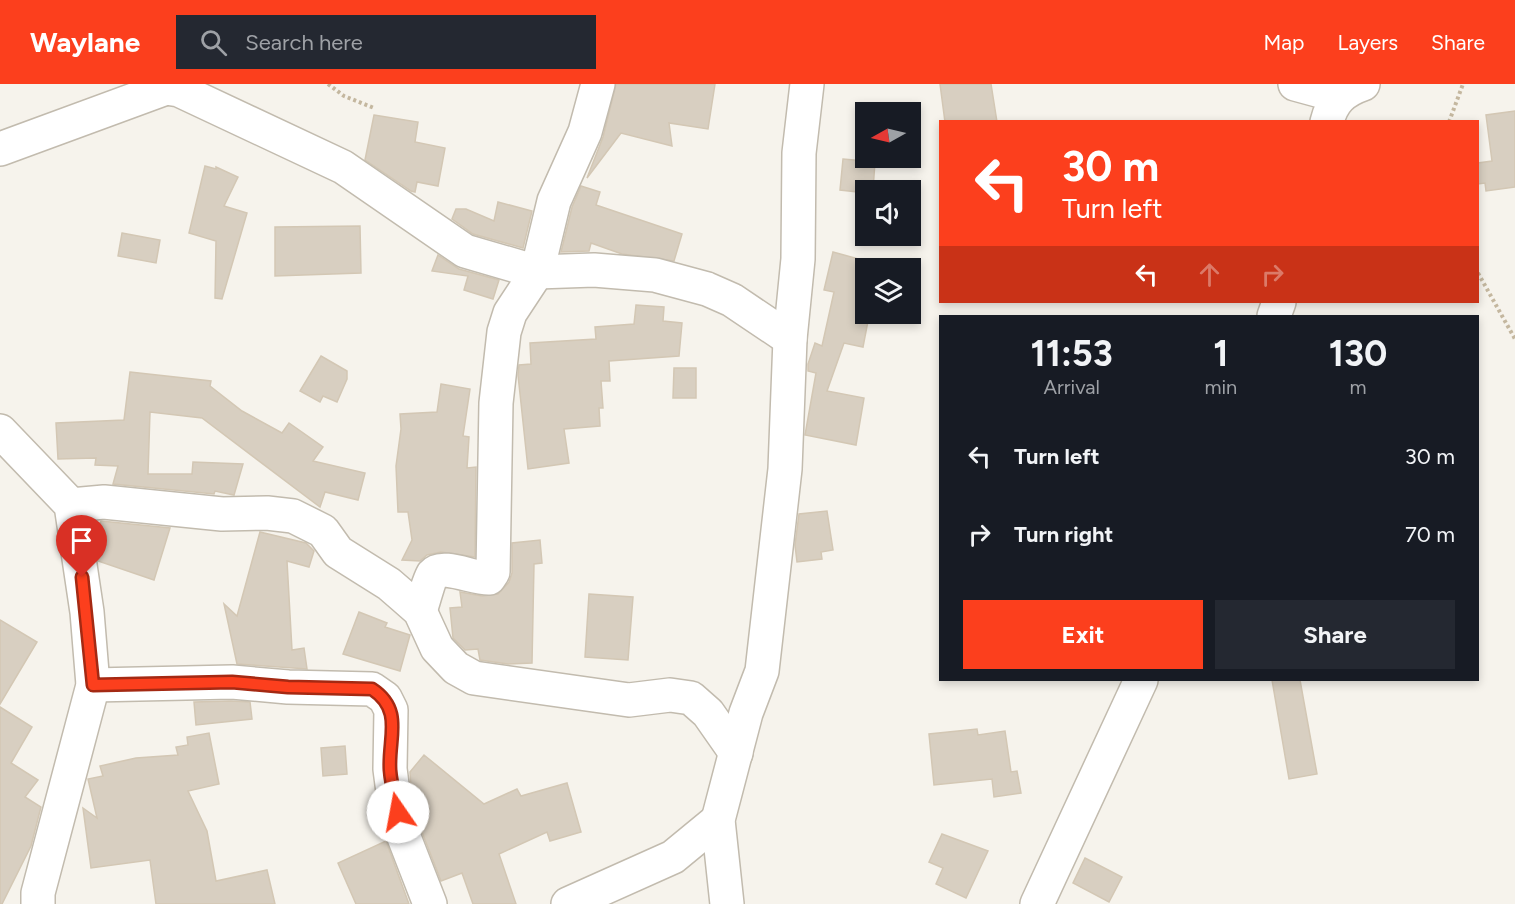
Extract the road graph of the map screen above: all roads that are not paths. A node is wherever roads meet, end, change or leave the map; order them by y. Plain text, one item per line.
1 (598, 84) edge
2 (1295, 84) edge
3 (168, 86) edge
4 (810, 89) edge
5 (1343, 101) edge
6 (0, 150) edge
7 (537, 272) junction
8 (790, 339) junction
9 (0, 431) edge
10 (71, 505) junction
11 (420, 611) junction
12 (1141, 681) edge
13 (93, 685) junction
14 (736, 753) junction
15 (718, 820) junction
16 (38, 904) edge
17 (430, 904) edge
18 (568, 904) edge
19 (727, 904) edge
20 (1037, 904) edge

1 - 7 street
2 - 5 street
3 - 6 street
3 - 7 street
4 - 8 street
7 - 8 street
7 - 11 street
8 - 14 street
9 - 10 street
10 - 11 street
10 - 13 street
11 - 14 street
12 - 20 street
13 - 16 street
13 - 17 street
14 - 15 street
15 - 18 street
15 - 19 street

